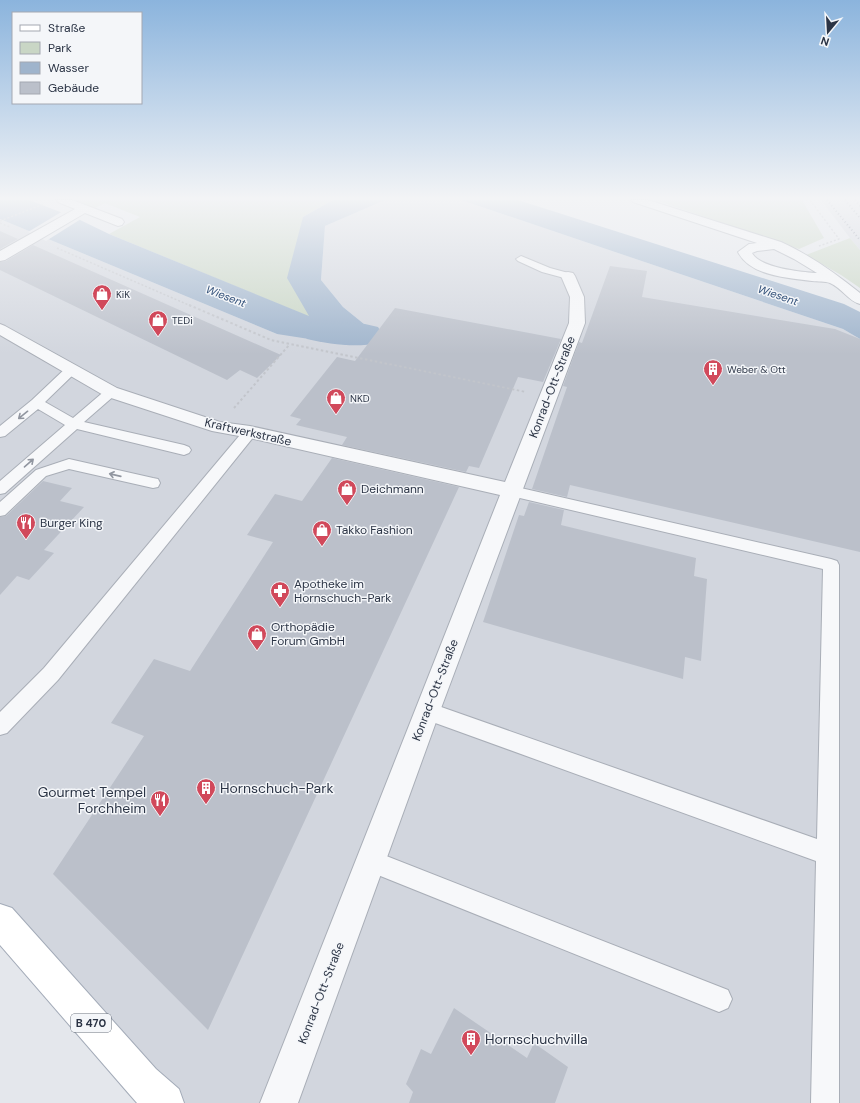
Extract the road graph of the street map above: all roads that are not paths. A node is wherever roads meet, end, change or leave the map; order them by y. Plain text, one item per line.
1 (11, 251) edge
2 (746, 251) edge
3 (791, 251) edge
4 (0, 258) edge
5 (521, 259) dead end
6 (568, 276) joint
7 (836, 280) junction
8 (860, 300) edge
9 (0, 329) edge
10 (72, 370) junction
11 (111, 392) junction
12 (37, 403) junction
13 (74, 424) junction
14 (250, 432) junction
15 (0, 433) edge
16 (184, 450) dead end
17 (153, 483) dead end
18 (0, 489) edge
19 (512, 492) junction
20 (0, 511) edge
21 (427, 711) junction
22 (0, 726) edge
23 (827, 854) junction
24 (371, 862) junction
25 (0, 920) edge
26 (719, 999) dead end
27 (165, 1103) edge
28 (279, 1103) edge
29 (825, 1103) edge

1 - 4 street
2 - 7 street
3 - 7 street
5 - 6 lane
6 - 19 street, Konrad-Ott-Straße
7 - 8 street
9 - 10 street, Kraftwerkstraße
10 - 11 street, Kraftwerkstraße
10 - 12 lane
11 - 13 lane
11 - 14 street, Kraftwerkstraße
12 - 13 lane
12 -> 15 lane
13 - 16 lane
18 -> 13 lane
14 - 19 street, Kraftwerkstraße
14 - 22 lane
17 -> 20 lane
19 - 21 street, Konrad-Ott-Straße
19 - 23 lane
21 - 23 lane
21 - 24 street, Konrad-Ott-Straße
23 - 29 lane
24 - 26 lane
24 - 28 street, Konrad-Ott-Straße
25 - 27 main road, B 470

